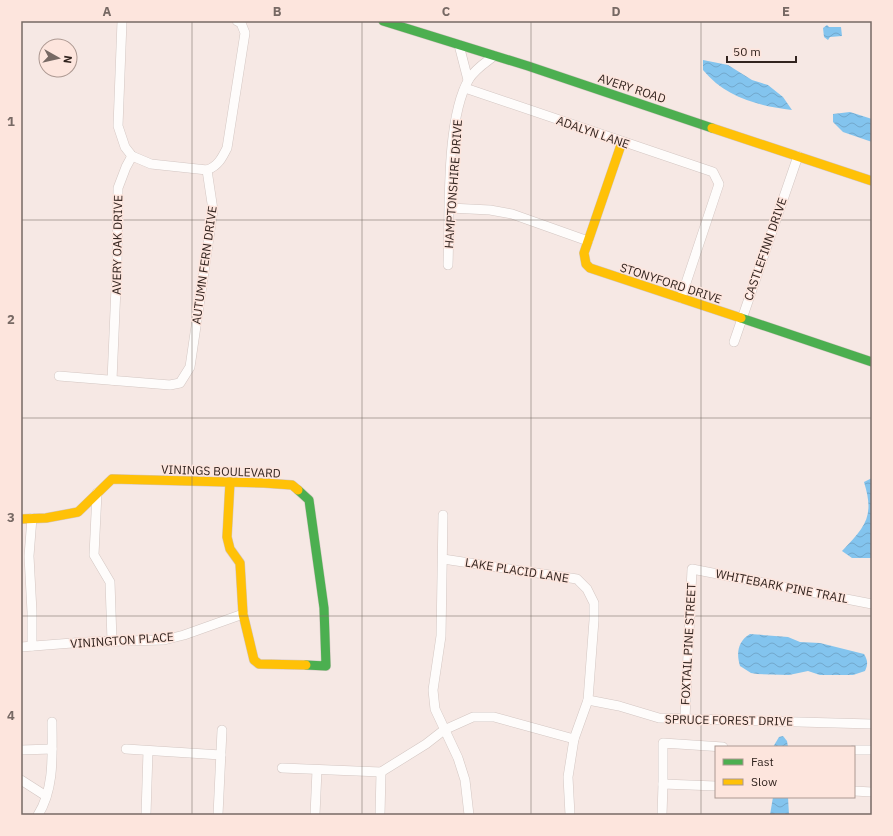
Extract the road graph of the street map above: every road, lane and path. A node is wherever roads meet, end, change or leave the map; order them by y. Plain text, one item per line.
1 (122, 21) edge
2 (237, 21) edge
3 (383, 21) edge
4 (459, 46) junction
5 (494, 56) junction
6 (467, 84) junction
7 (622, 142) junction
8 (132, 156) junction
9 (798, 156) junction
10 (207, 170) junction
11 (872, 181) edge
12 (450, 208) junction
13 (588, 241) junction
14 (448, 265) dead end
15 (680, 298) junction
16 (741, 318) junction
17 (734, 342) dead end
18 (872, 362) edge
19 (59, 376) dead end
20 (112, 380) junction
21 (230, 482) junction
22 (97, 492) junction
23 (442, 515) dead end
24 (32, 518) junction
25 (21, 519) edge
26 (442, 559) junction
27 (692, 569) joint
28 (872, 604) edge
29 (243, 614) junction
30 (112, 641) junction
31 (32, 646) junction
32 (21, 647) edge
33 (588, 700) junction
34 (685, 718) junction
35 (52, 722) dead end
36 (872, 724) edge
37 (222, 730) dead end
38 (444, 730) junction
39 (574, 739) junction
40 (715, 746) edge
41 (52, 749) junction
42 (126, 749) dead end
43 (21, 750) edge
44 (855, 750) edge
45 (872, 750) edge
46 (148, 751) junction
47 (221, 755) junction
48 (282, 768) dead end
49 (318, 770) junction
50 (381, 772) junction
51 (21, 780) edge
52 (663, 784) junction
53 (715, 786) edge
54 (855, 791) edge
55 (872, 792) edge
56 (46, 796) junction
57 (38, 815) edge
58 (146, 815) edge
59 (218, 815) edge
60 (315, 815) edge
61 (380, 815) edge
62 (469, 815) edge
63 (570, 815) edge
64 (662, 815) edge

1 - 8 street
2 - 10 street
3 - 4 street, AVERY ROAD
4 - 5 street, AVERY ROAD
4 - 6 street
5 - 6 street, HAMPTONSHIRE DRIVE
5 - 9 street, AVERY ROAD
6 - 7 street, ADALYN LANE
6 - 12 street, HAMPTONSHIRE DRIVE
7 - 13 street, STONYFORD DRIVE
7 - 15 street, ADALYN LANE
8 - 10 street
8 - 20 street, AVERY OAK DRIVE
9 - 11 street, AVERY ROAD
9 - 16 street, CASTLEFINN DRIVE
10 - 20 street, AUTUMN FERN DRIVE
12 - 13 street
12 - 14 street, HAMPTONSHIRE DRIVE
13 - 15 street, STONYFORD DRIVE
15 - 16 street, STONYFORD DRIVE
16 - 17 street, CASTLEFINN DRIVE
16 - 18 street, STONYFORD DRIVE
19 - 20 street
21 - 22 street, VININGS BOULEVARD
21 - 29 street
21 - 29 street, VININGS BOULEVARD
22 - 24 street, VININGS BOULEVARD
22 - 30 street
23 - 26 street
24 - 25 street, VININGS BOULEVARD
24 - 31 street
26 - 33 street, LAKE PLACID LANE
26 - 38 street
27 - 28 street, WHITEBARK PINE TRAIL
27 - 34 street, FOXTAIL PINE STREET
29 - 30 street, VININGTON PLACE
30 - 31 street, VININGTON PLACE
31 - 32 street, VININGTON PLACE
33 - 34 street, SPRUCE FOREST DRIVE
33 - 39 street
34 - 36 street, SPRUCE FOREST DRIVE
35 - 41 street
37 - 47 street
38 - 39 street
38 - 50 street
38 - 62 street
39 - 63 street
40 - 52 street
41 - 43 street
41 - 56 street
42 - 46 street
44 - 45 street
46 - 47 street
46 - 58 street
47 - 59 street
48 - 49 street
49 - 50 street
49 - 60 street
50 - 61 street
51 - 56 street
52 - 53 street
52 - 64 street
54 - 55 street
56 - 57 street

